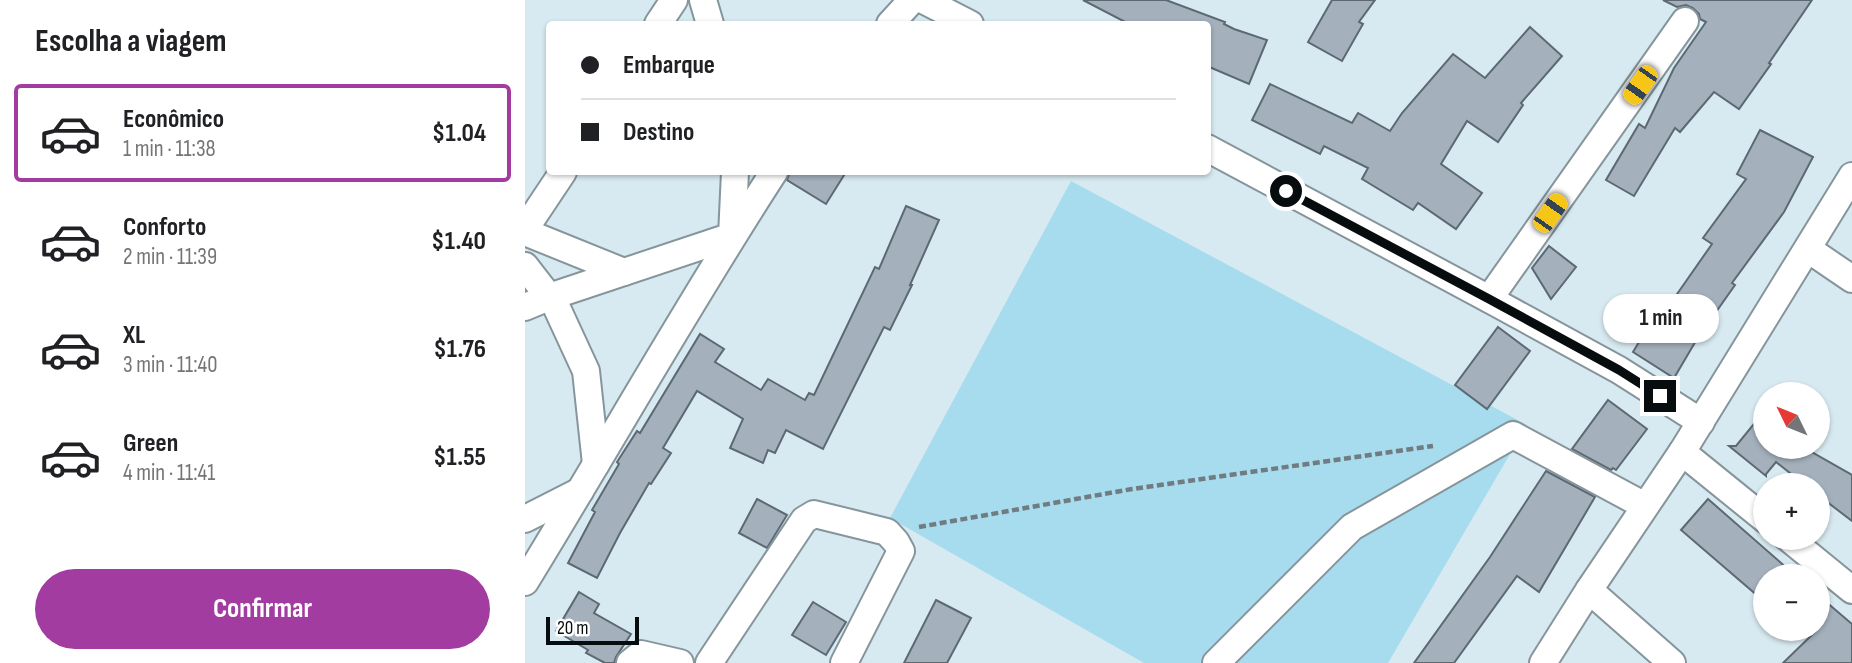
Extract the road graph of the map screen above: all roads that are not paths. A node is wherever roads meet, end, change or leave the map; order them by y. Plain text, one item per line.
1 (674, 0) edge
2 (703, 0) edge
3 (912, 0) edge
4 (923, 0) edge
5 (660, 21) edge
6 (709, 21) edge
7 (893, 21) edge
8 (965, 21) edge
9 (1685, 21) dead end
10 (1211, 150) edge
11 (561, 175) edge
12 (735, 175) edge
13 (772, 175) edge
14 (1852, 176) edge
15 (525, 230) edge
16 (733, 236) junction
17 (1808, 248) junction
18 (525, 266) edge
19 (624, 272) junction
20 (1852, 279) edge
21 (1489, 299) junction
22 (537, 302) edge
23 (1701, 422) junction
24 (1682, 452) junction
25 (596, 464) junction
26 (580, 491) junction
27 (1645, 506) junction
28 (1753, 509) edge
29 (525, 519) edge
30 (1803, 550) edge
31 (525, 582) edge
32 (1589, 590) junction
33 (1852, 590) edge
34 (630, 663) edge
35 (680, 663) edge
36 (709, 663) edge
37 (844, 663) edge
38 (1216, 663) edge
39 (1543, 663) edge
40 (1672, 663) edge

1 - 5 street
2 - 6 street
3 - 7 street
4 - 8 street
9 - 21 street
10 - 21 street
11 - 15 street
12 - 16 street
13 - 16 street
14 - 17 street
15 - 19 street
16 - 19 street
16 - 25 street
17 - 20 street
17 - 23 street
18 - 22 street
19 - 22 street
21 - 23 street
22 - 25 street
23 - 24 street
24 - 27 street
24 - 28 street
25 - 26 street
26 - 29 street
26 - 31 street
27 - 32 street
27 - 38 street
30 - 33 street
32 - 39 street
32 - 40 street
34 - 35 street
36 - 37 street

